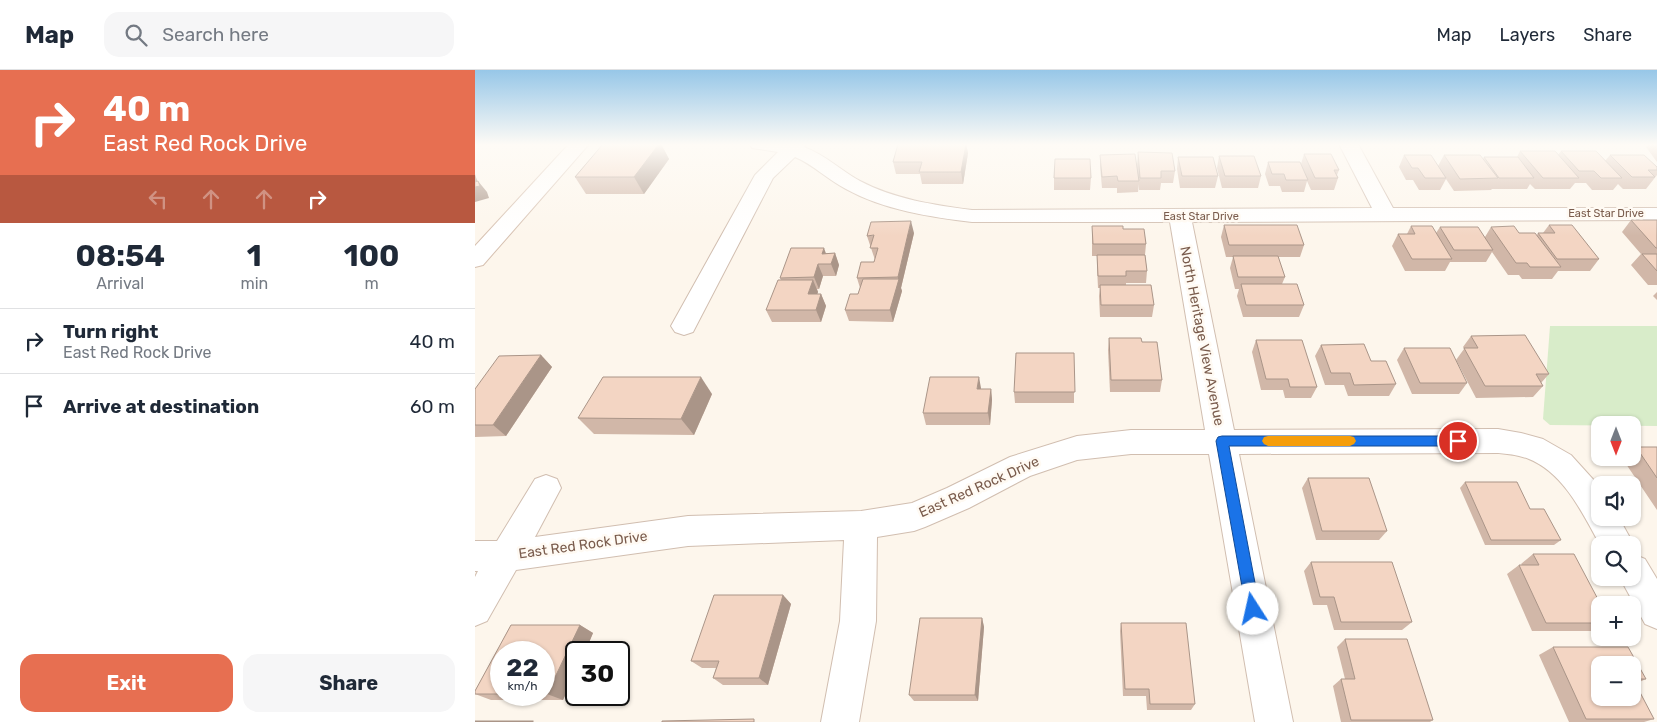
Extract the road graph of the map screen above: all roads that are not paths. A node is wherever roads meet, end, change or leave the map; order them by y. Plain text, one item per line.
1 (552, 174) edge
2 (766, 174) edge
3 (838, 174) edge
4 (1364, 174) edge
5 (1657, 214) edge
6 (1386, 215) junction
7 (1180, 216) junction
8 (475, 260) edge
9 (684, 326) dead end
10 (1222, 441) junction
11 (546, 488) dead end
12 (1591, 501) edge
13 (861, 525) junction
14 (491, 556) edge
15 (1641, 584) edge
16 (475, 609) edge
17 (1657, 612) edge
18 (840, 722) edge
19 (1274, 722) edge

1 - 8 street
2 - 9 street
3 - 7 street, East Star Drive
4 - 6 street
5 - 6 street, East Star Drive
6 - 7 street, East Star Drive
7 - 10 street, North Heritage View Avenue
10 - 12 street, East Red Rock Drive
10 - 13 street, East Red Rock Drive
10 - 19 street, North Heritage View Avenue
11 - 14 street
13 - 14 street, East Red Rock Drive
13 - 18 street
14 - 16 street
15 - 17 street

